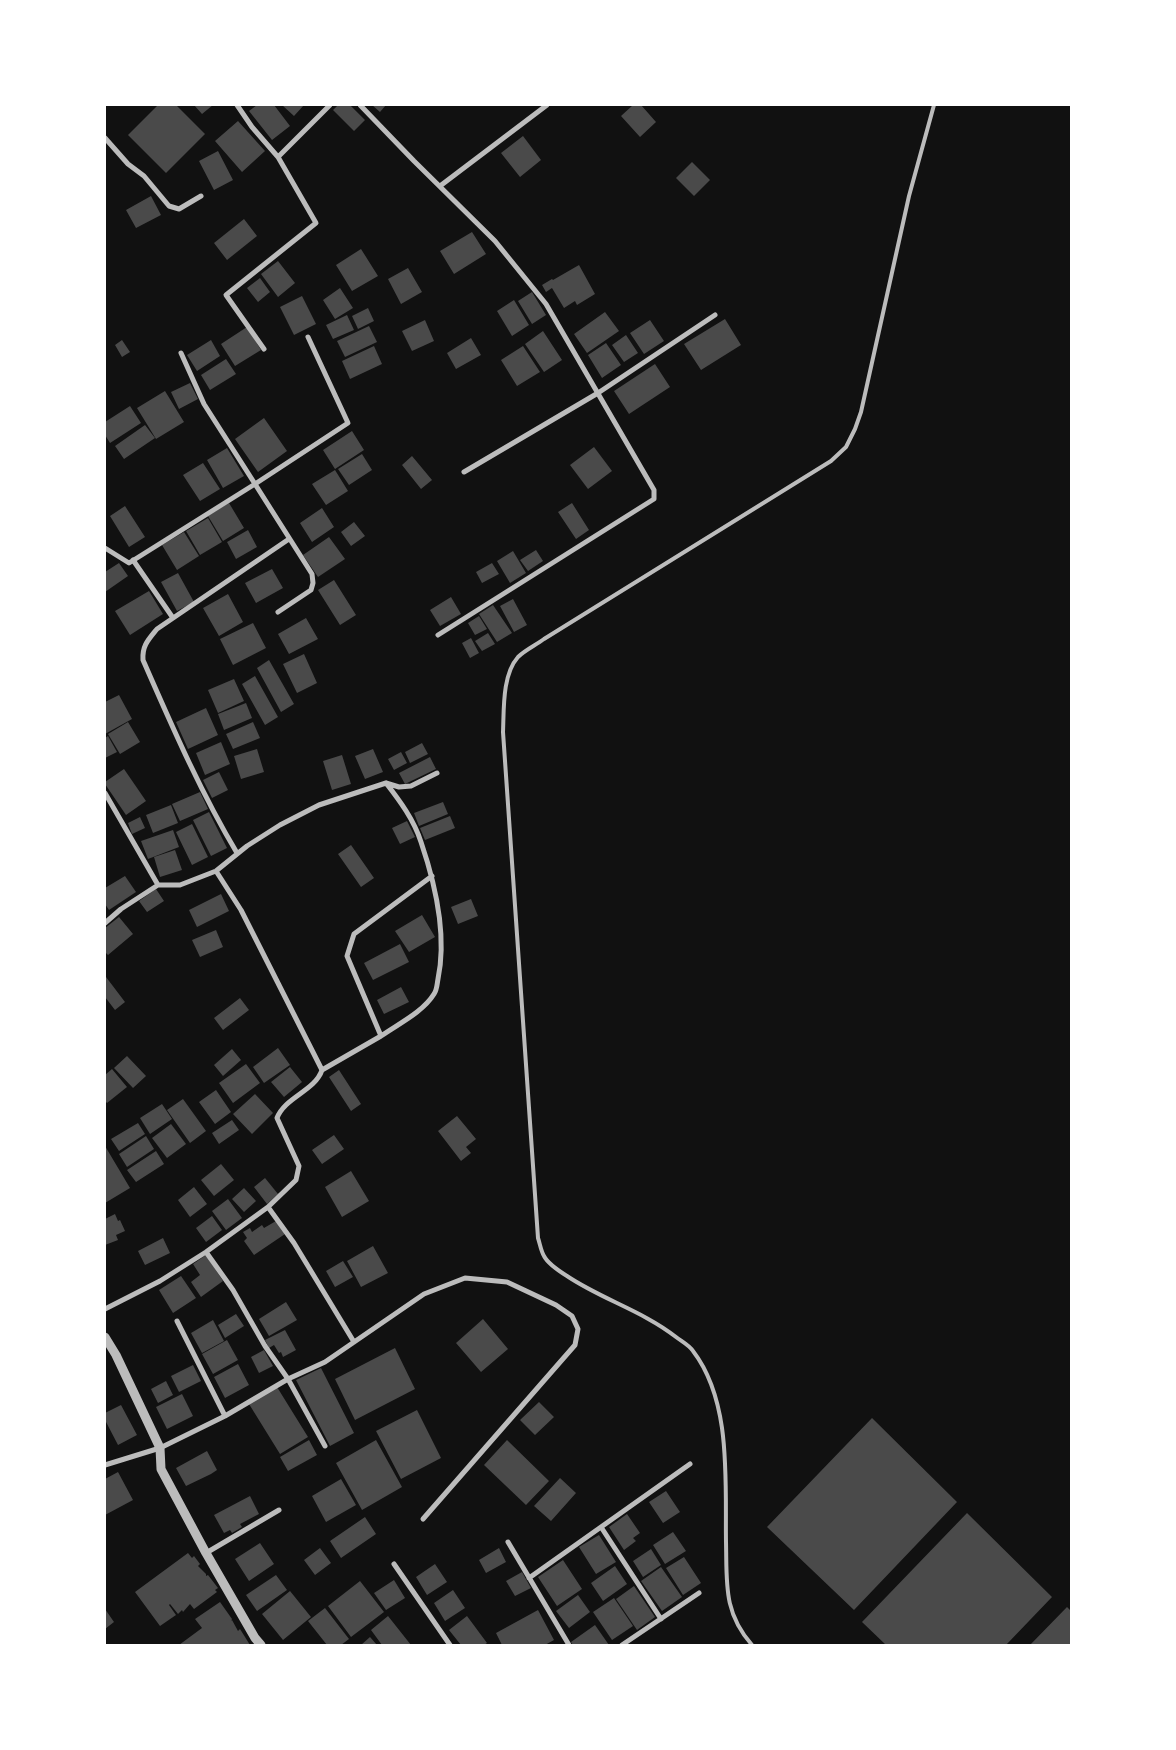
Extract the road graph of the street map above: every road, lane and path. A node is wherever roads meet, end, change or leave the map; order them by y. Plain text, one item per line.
1 (237, 105) edge
2 (330, 105) edge
3 (360, 105) edge
4 (547, 105) edge
5 (934, 105) edge
6 (105, 138) edge
7 (278, 157) junction
8 (440, 186) junction
9 (202, 196) dead end
10 (715, 315) dead end
11 (308, 337) dead end
12 (264, 350) dead end
13 (181, 352) dead end
14 (598, 392) junction
15 (464, 472) dead end
16 (255, 484) junction
17 (290, 539) junction
18 (105, 548) edge
19 (133, 560) junction
20 (278, 612) dead end
21 (173, 618) junction
22 (438, 635) dead end
23 (438, 773) dead end
24 (386, 783) junction
25 (105, 794) edge
26 (237, 853) junction
27 (216, 871) junction
28 (432, 876) junction
29 (158, 885) junction
30 (105, 922) edge
31 (381, 1036) junction
32 (322, 1070) junction
33 (268, 1207) junction
34 (206, 1252) junction
35 (105, 1309) edge
36 (177, 1321) dead end
37 (105, 1336) edge
38 (354, 1342) junction
39 (288, 1378) junction
40 (225, 1416) junction
41 (325, 1446) dead end
42 (160, 1448) junction
43 (690, 1464) dead end
44 (105, 1465) edge
45 (279, 1510) dead end
46 (424, 1519) dead end
47 (601, 1527) junction
48 (508, 1542) dead end
49 (206, 1553) junction
50 (394, 1564) dead end
51 (529, 1578) junction
52 (698, 1593) dead end
53 (661, 1619) junction
54 (261, 1645) edge
55 (450, 1645) edge
56 (569, 1645) edge
57 (622, 1645) edge
58 (752, 1645) edge

1 - 7 street
2 - 7 street
3 - 8 street
4 - 8 street
5 - 58 lane
6 - 9 street
7 - 12 street
8 - 14 street
10 - 14 street
11 - 16 street
13 - 16 street
14 - 15 street
14 - 22 street
16 - 17 street
16 - 19 street
17 - 20 street
17 - 21 street
18 - 19 street
19 - 21 street
21 - 26 street
23 - 24 street
24 - 26 street
24 - 28 street
25 - 29 street
26 - 27 street
27 - 29 street
27 - 32 street
28 - 31 street
28 - 31 street
29 - 30 street
31 - 32 street
32 - 33 street
33 - 34 street
33 - 38 street
34 - 35 street
34 - 39 street
36 - 40 street
37 - 42 street
38 - 39 street
38 - 46 street
39 - 40 street
39 - 41 street
40 - 42 street
42 - 44 street
42 - 49 street
43 - 47 street
45 - 49 street
47 - 51 street
47 - 53 street
48 - 51 street
49 - 54 street
50 - 55 street
51 - 56 street
52 - 53 street
53 - 57 street

